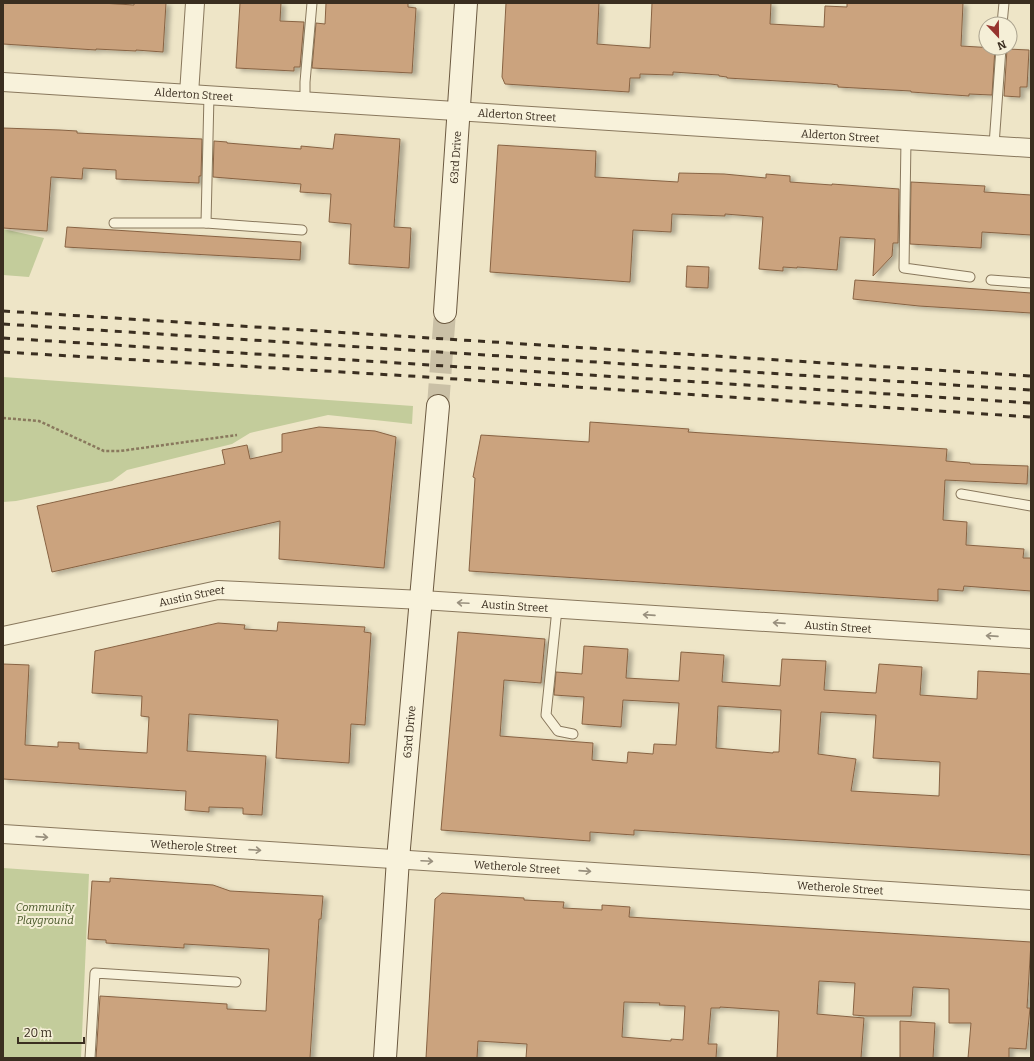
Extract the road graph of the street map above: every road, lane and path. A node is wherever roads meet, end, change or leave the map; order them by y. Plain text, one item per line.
1 (195, 3) edge
2 (312, 3) edge
3 (466, 3) edge
4 (1004, 3) edge
5 (1003, 16) edge
6 (1000, 56) edge
7 (3, 82) edge
8 (190, 94) junction
9 (209, 95) junction
10 (305, 102) junction
11 (459, 111) junction
12 (906, 140) junction
13 (994, 145) junction
14 (1031, 148) edge
15 (114, 223) dead end
16 (206, 223) junction
17 (302, 230) dead end
18 (970, 277) dead end
19 (991, 280) dead end
20 (1031, 283) edge
21 (446, 312) tunnel mouth
22 (438, 406) tunnel mouth
23 (3, 418) edge
24 (237, 435) dead end
25 (961, 494) dead end
26 (1031, 506) edge
27 (422, 600) junction
28 (557, 609) junction
29 (3, 636) edge
30 (1031, 639) edge
31 (573, 734) dead end
32 (3, 834) edge
33 (398, 859) junction
34 (1031, 900) edge
35 (236, 982) dead end
36 (90, 1058) edge
37 (385, 1058) edge

1 - 8 street
2 - 10 lane
3 - 11 street, 63rd Drive
4 - 5 lane
6 - 13 lane
7 - 8 street, Alderton Street
8 - 9 street, Alderton Street
9 - 10 street, Alderton Street
9 - 16 lane
10 - 11 street, Alderton Street
11 - 12 street, Alderton Street
11 - 21 street, 63rd Drive
12 - 13 street, Alderton Street
12 - 18 lane
13 - 14 street, Alderton Street
15 - 16 lane
16 - 17 lane
19 - 20 lane
22 - 27 street, 63rd Drive
23 - 24 path
25 - 26 lane
28 -> 27 street, Austin Street
27 - 29 street, Austin Street
27 - 33 street, 63rd Drive
30 -> 28 street, Austin Street
28 - 31 lane
32 -> 33 street, Wetherole Street
33 -> 34 street, Wetherole Street
33 - 37 street, 63rd Drive
35 - 36 lane

